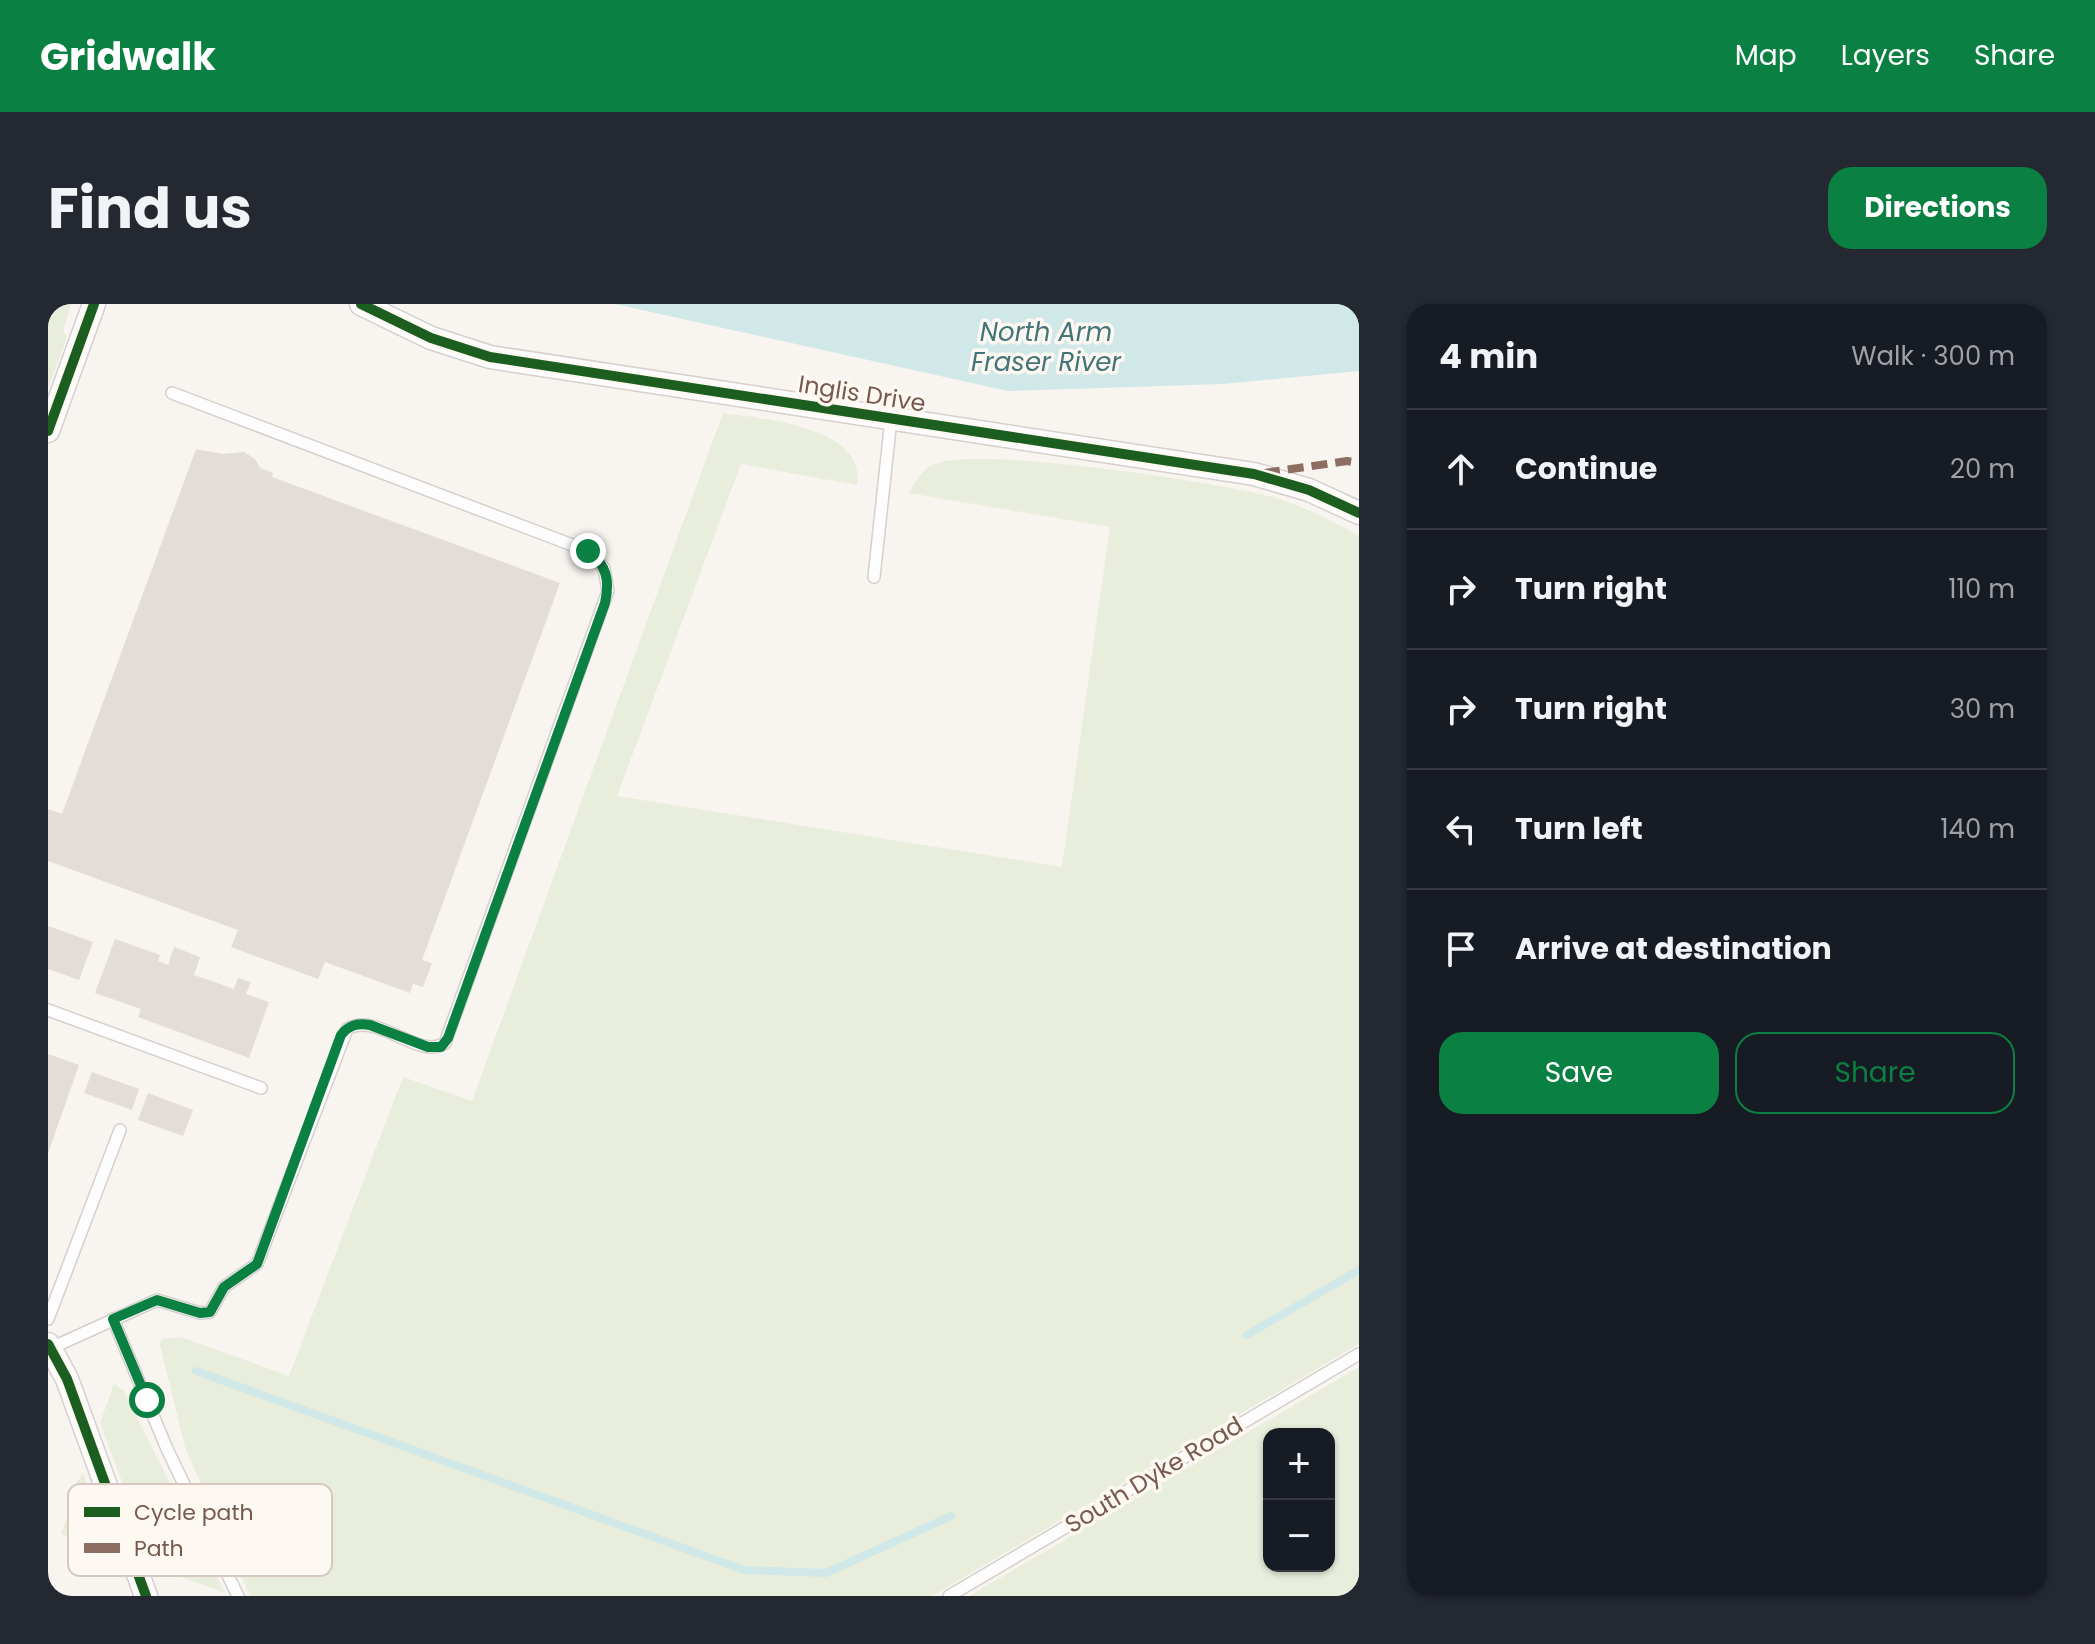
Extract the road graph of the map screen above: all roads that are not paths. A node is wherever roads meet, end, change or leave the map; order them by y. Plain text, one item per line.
1 (94, 304) edge
2 (361, 304) edge
3 (172, 393) dead end
4 (891, 419) junction
5 (48, 431) edge
6 (1359, 513) edge
7 (874, 577) dead end
8 (48, 1010) edge
9 (261, 1088) dead end
10 (120, 1130) dead end
11 (48, 1319) edge
12 (113, 1319) junction
13 (49, 1346) edge
14 (1359, 1354) edge
15 (105, 1484) edge
16 (184, 1484) edge
17 (139, 1576) edge
18 (228, 1576) edge
19 (146, 1596) edge
20 (238, 1596) edge
21 (949, 1596) edge

1 - 5 street
2 - 4 street, Inglis Drive
3 - 12 lane
4 - 6 street, Inglis Drive
4 - 7 lane
8 - 9 lane
10 - 11 lane
12 - 13 lane
12 - 16 lane
13 - 15 street
14 - 21 lane, South Dyke Road
17 - 19 street
18 - 20 lane

